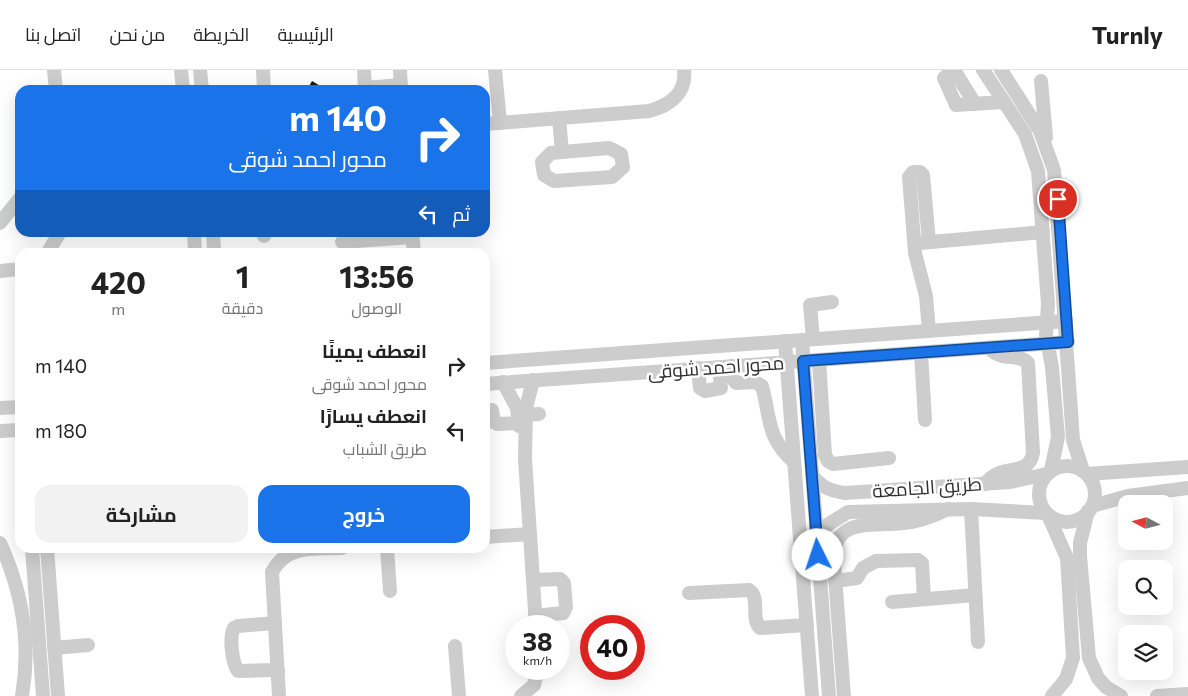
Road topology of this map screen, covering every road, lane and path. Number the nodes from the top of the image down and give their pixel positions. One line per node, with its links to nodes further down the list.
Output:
1 (54, 70): 13 (street)
2 (182, 70): 14 (street)
3 (200, 70): 15 (street)
4 (263, 70): 16 (street)
5 (364, 70): 17 (street)
6 (400, 70): 18 (street)
7 (495, 70): 21 (street)
8 (684, 70): 20 (street)
9 (954, 70): 19 (street)
10 (983, 70): 19 (street)
11 (1001, 70): 23 (street)
12 (1041, 81): 23 (street)
13 (56, 85)
14 (183, 85)
15 (202, 85)
16 (264, 85)
17 (365, 85)
18 (401, 85)
19 (1004, 102): 27 (street)
20 (558, 118): 21 (street); 24 (street)
21 (500, 123): 22 (street)
22 (490, 124)
23 (1047, 145): 37 (street)
24 (562, 152): 24 (street)
25 (15, 204): 26 (street)
26 (0, 223)
27 (1043, 232): 31 (street); 38 (street)
28 (57, 237): 33 (street)
29 (392, 237): 30 (street)
30 (342, 242)
31 (929, 242): 32 (street); 32 (street)
32 (914, 243): 39 (street)
33 (50, 248)
34 (15, 270): 35 (street)
35 (0, 271)
36 (832, 302): 40 (street)
37 (1066, 321): 38 (street, محور احمد شوقى); 42 (street)
38 (1046, 322): 39 (street, محور احمد شوقى); 43 (street)
39 (929, 331): 40 (street, محور احمد شوقى)
40 (807, 339): 41 (street, محور احمد شوقى); 47 (street)
41 (785, 341): 48 (street); 49 (street, محور احمد شوقى)
42 (1068, 342): 43 (street, محور احمد شوقى); 68 (street)
43 (1047, 344): 44 (street, محور احمد شوقى); 67 (street)
44 (990, 348): 45 (street, محور احمد شوقى); 70 (street)
45 (921, 353): 46 (street, محور احمد شوقى); 59 (street)
46 (819, 360): 47 (street, محور احمد شوقى); 64 (street)
47 (803, 361): 48 (street, محور احمد شوقى); 62 (street)
48 (786, 362): 50 (street, محور احمد شوقى); 63 (street)
49 (490, 363)
50 (725, 366): 51 (street, محور احمد شوقى); 51 (street); 65 (street)
51 (698, 368): 52 (street, محور احمد شوقى)
52 (533, 380): 53 (street, محور احمد شوقى); 58 (street)
53 (503, 382): 54 (street, محور احمد شوقى); 58 (street)
54 (490, 383)
55 (15, 407): 56 (street)
56 (0, 408)
57 (492, 410): 58 (street)
58 (528, 417): 78 (street)
59 (925, 420)
60 (15, 430): 61 (street)
61 (0, 431)
62 (810, 439): 63 (street); 69 (street)
63 (793, 441): 65 (street)
64 (889, 458)
65 (794, 462): 96 (street)
66 (1188, 467): 68 (street)
67 (1049, 472): 68 (street); 70 (street, طريق الجامعة); 77 (street)
68 (1085, 473): 75 (street)
69 (812, 476): 72 (street, طريق الجامعة); 79 (street)
70 (985, 484): 72 (street, طريق الجامعة)
71 (1188, 488): 75 (street)
72 (845, 493): 76 (street)
73 (948, 509): 74 (street, طريق الجامعة); 76 (street, طريق الجامعة); 87 (street)
74 (971, 509): 77 (street, طريق الجامعة); 90 (street)
75 (1090, 509): 77 (street); 104 (street)
76 (848, 512): 79 (street, طريق الجامعة)
77 (1047, 514): 103 (street)
78 (530, 534): 80 (street); 86 (street)
79 (817, 537): 102 (street)
80 (490, 538)
81 (0, 543): 108 (street)
82 (32, 553): 106 (street)
83 (47, 553): 100 (street)
84 (288, 553): 95 (street)
85 (387, 553): 88 (street)
86 (533, 580): 93 (street); 94 (street)
87 (835, 581): 91 (street); 101 (street)
88 (390, 591)
89 (689, 592): 96 (street)
90 (975, 594): 91 (street); 97 (street)
91 (924, 599): 92 (street)
92 (892, 602)
93 (535, 615)
94 (556, 615)
95 (275, 623): 105 (street); 105 (street)
96 (807, 625): 116 (street)
97 (978, 642)
98 (88, 644): 100 (street)
99 (455, 646): 114 (street)
100 (54, 648): 112 (street)
101 (841, 662): 102 (street); 118 (street)
102 (826, 663): 117 (street)
103 (1071, 668): 104 (street); 119 (street)
104 (1092, 668): 120 (street)
105 (278, 670): 113 (street)
106 (42, 680): 108 (street); 111 (street)
107 (535, 680): 115 (street)
108 (24, 681): 110 (street)
109 (1188, 694): 121 (street)
110 (22, 696)
111 (43, 696)
112 (58, 696)
113 (280, 696)
114 (459, 696)
115 (521, 696)
116 (812, 696)
117 (829, 696)
118 (844, 696)
119 (1052, 696)
120 (1121, 696)
121 (1157, 696)

